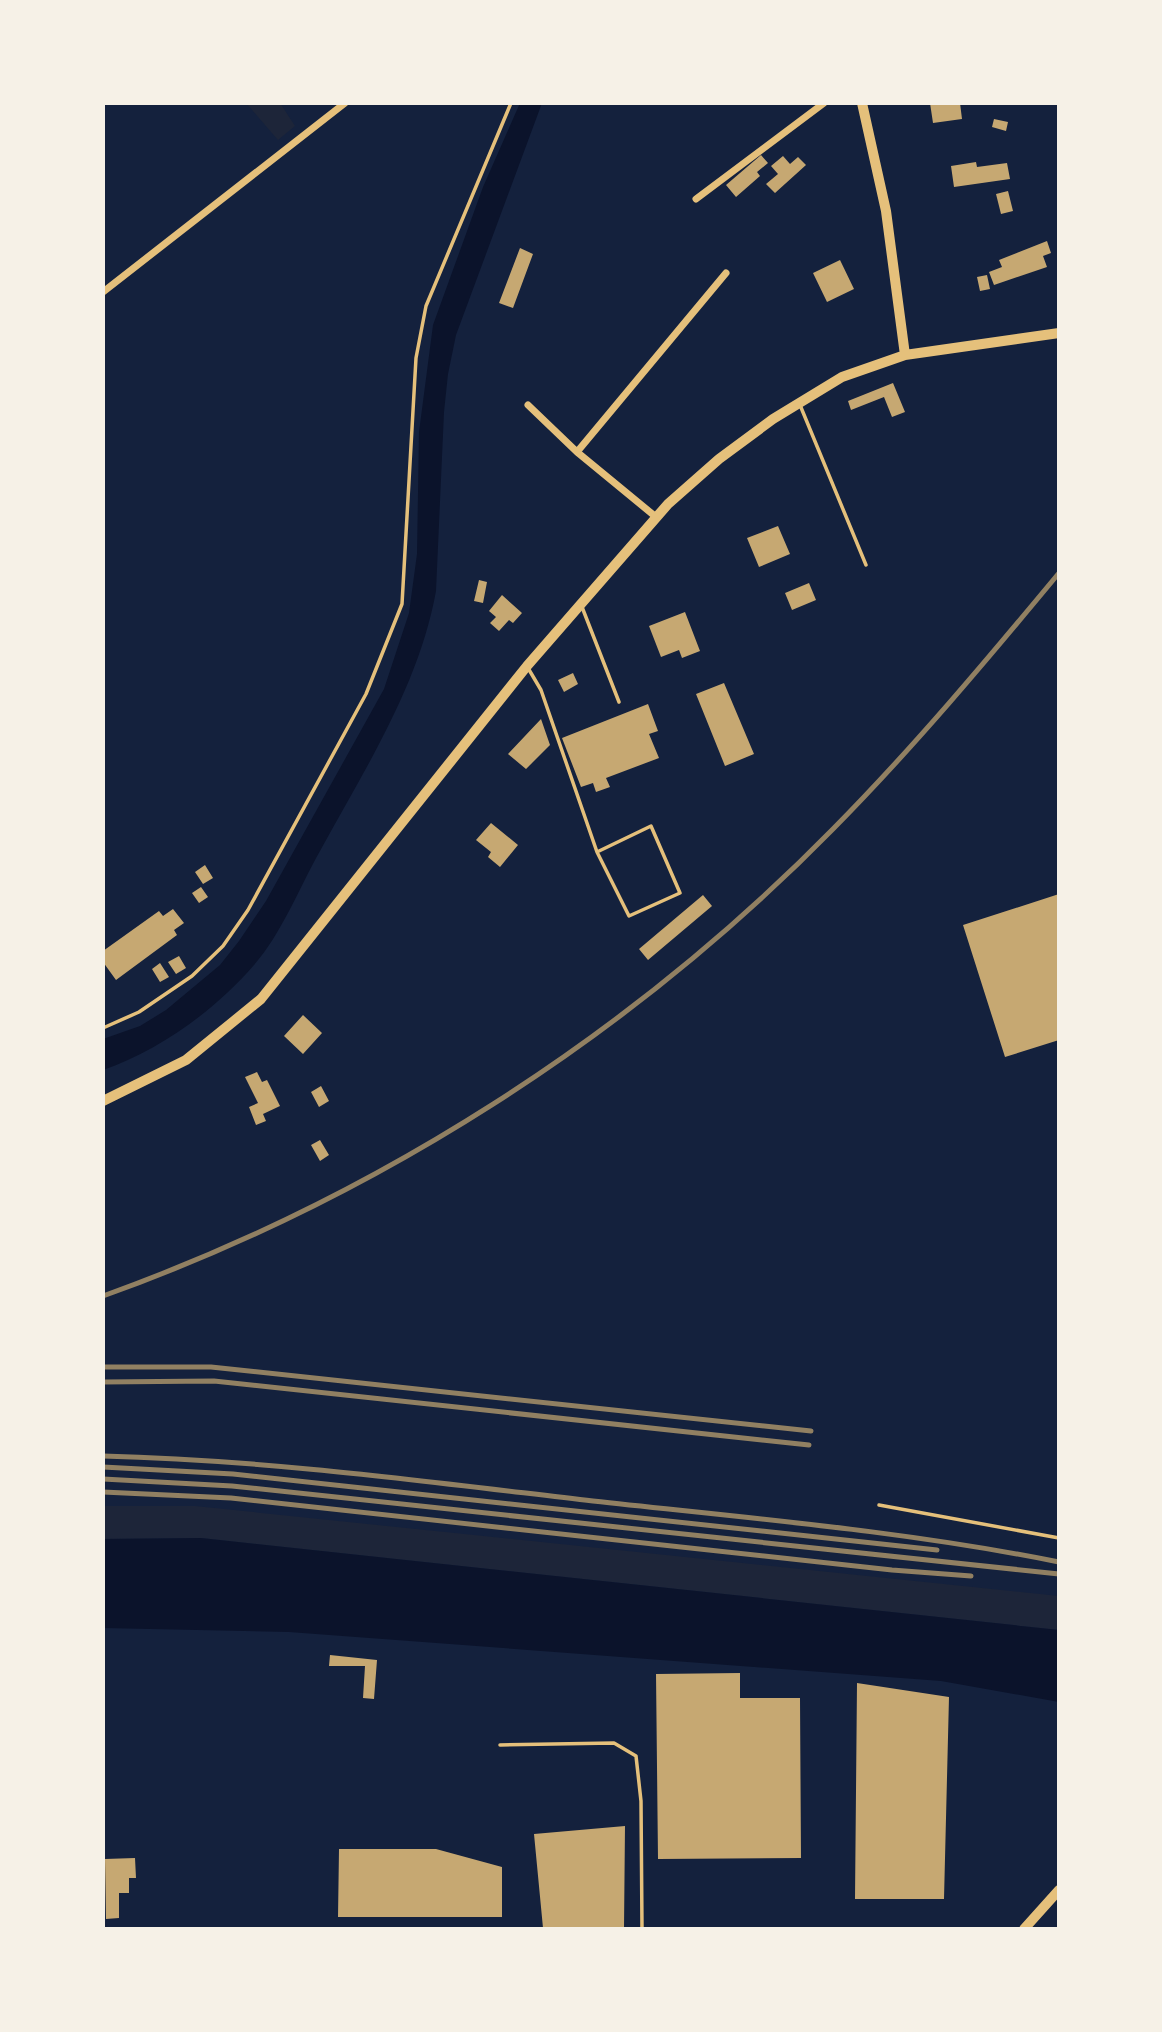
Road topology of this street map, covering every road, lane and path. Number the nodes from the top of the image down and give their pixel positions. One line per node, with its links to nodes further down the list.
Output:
1 (345, 103): 7 (street)
2 (511, 103): 19 (path)
3 (824, 103): 5 (street)
4 (862, 103): 9 (street)
5 (696, 199)
6 (726, 272): 12 (street)
7 (103, 292)
8 (1059, 333): 9 (street)
9 (905, 355): 10 (street)
10 (799, 402): 13 (street); 14 (lane)
11 (528, 405): 12 (street)
12 (577, 452): 13 (street)
13 (656, 517): 15 (street)
14 (866, 565)
15 (581, 605): 16 (street); 17 (lane)
16 (527, 666): 18 (lane); 20 (street)
17 (619, 702)
18 (597, 852): 18 (lane)
19 (103, 1028)
20 (103, 1101)
21 (879, 1506): 22 (lane)
22 (1059, 1538)
23 (500, 1745): 26 (lane)
24 (1059, 1890): 25 (main road)
25 (1035, 1924): 27 (main road)
26 (642, 1929)
27 (1024, 1929)

